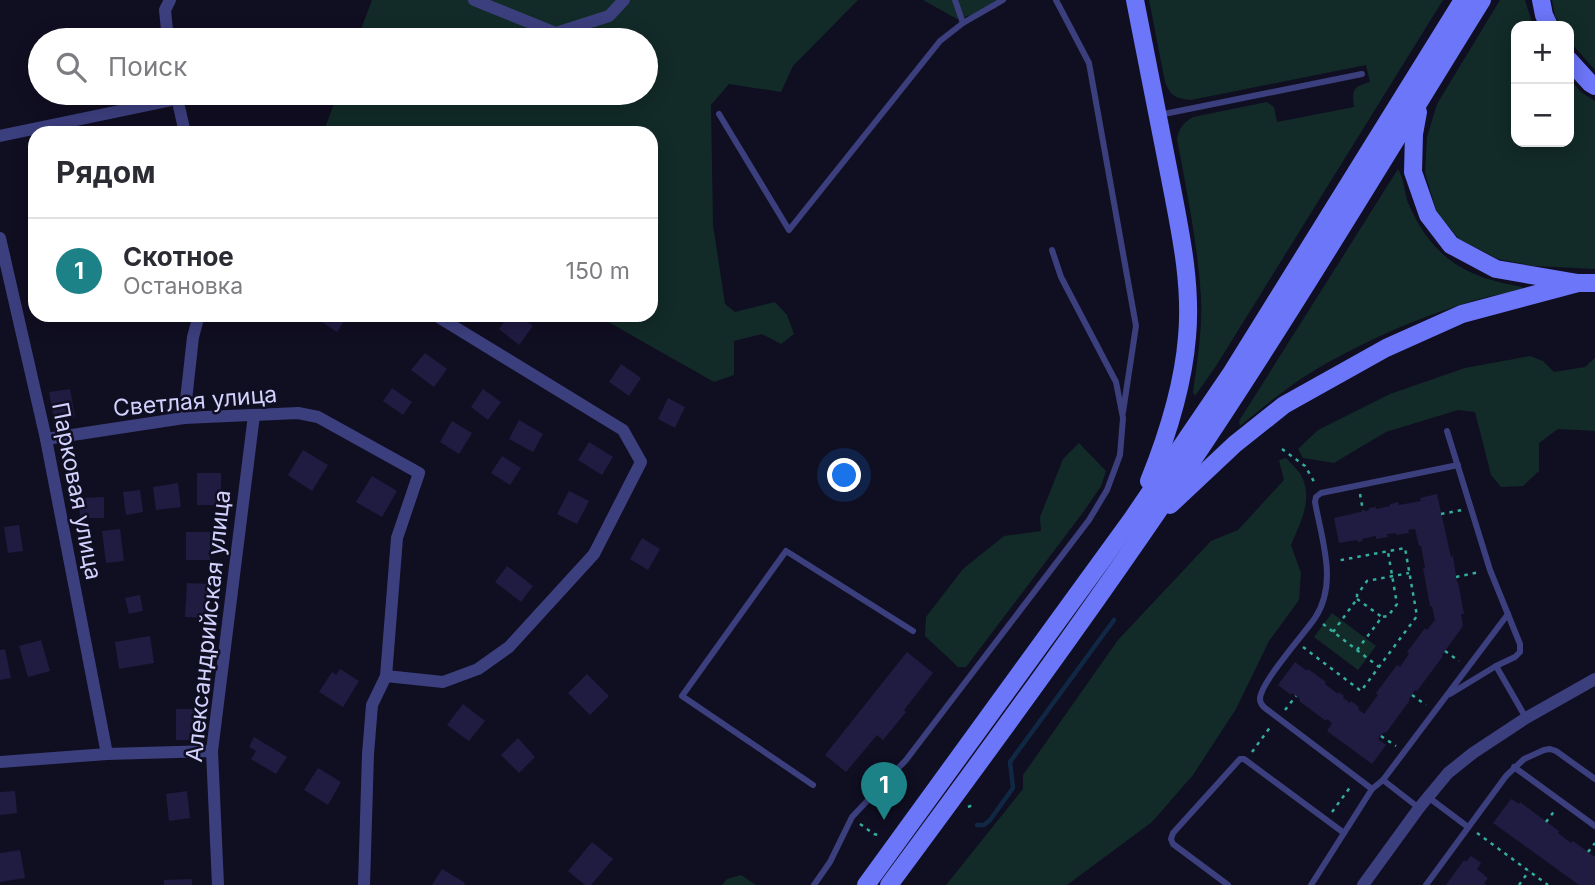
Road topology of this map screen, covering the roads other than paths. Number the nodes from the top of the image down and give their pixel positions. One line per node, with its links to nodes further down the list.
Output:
1 (170, 0): 13 (street)
2 (474, 0): 14 (street)
3 (624, 0): 15 (street)
4 (955, 0): 12 (lane)
5 (1003, 0): 12 (lane)
6 (1056, 0): 35 (lane)
7 (1135, 0): 23 (main road)
8 (1463, 0): 39 (main road)
9 (1482, 0): 19 (main road)
10 (1541, 0): 11 (main road)
11 (1547, 21)
12 (963, 23): 22 (lane)
13 (167, 28)
14 (543, 28)
15 (571, 28)
16 (1574, 65): 18 (main road)
17 (1363, 74): 23 (lane)
18 (1595, 86)
19 (1421, 98): 30 (main road); 39 (main road)
20 (137, 105): 24 (street)
21 (179, 105): 25 (street)
22 (719, 114)
23 (1158, 115): 39 (main road)
24 (44, 126)
25 (183, 126)
26 (28, 130): 27 (street)
27 (0, 136)
28 (0, 238): 37 (street, Парковая улица)
29 (1052, 250): 35 (lane)
30 (1587, 283): 39 (main road)
31 (197, 322): 34 (street)
32 (447, 322): 43 (street)
33 (254, 415): 34 (street, Светлая улица); 43 (street, Светлая улица); 47 (street, Александрийская улица)
34 (184, 418): 37 (street, Светлая улица)
35 (1123, 418): 62 (lane)
36 (1447, 431): 38 (lane)
37 (46, 439): 48 (street, Парковая улица)
38 (1458, 465): 40 (lane); 54 (lane)
39 (1140, 522): 63 (main road); 64 (main road)
40 (1508, 614): 42 (lane); 45 (lane)
41 (913, 631): 53 (lane)
42 (1496, 666): 45 (lane); 46 (lane)
43 (386, 676): 61 (street)
44 (1595, 679): 46 (street)
45 (1445, 697): 52 (lane)
46 (1526, 718): 55 (street)
47 (212, 751): 48 (street); 60 (street, Александрийская улица)
48 (107, 754): 49 (street)
49 (0, 762)
50 (1514, 767): 51 (lane); 57 (lane); 58 (lane)
51 (1595, 779)
52 (1383, 780): 54 (lane); 56 (lane)
53 (813, 785)
54 (1372, 789): 59 (lane)
55 (1428, 797): 56 (street); 58 (lane)
56 (1419, 808): 67 (street)
57 (1595, 826)
58 (1468, 827): 68 (lane)
59 (1344, 834): 65 (lane); 66 (lane)
60 (218, 885)
61 (364, 885)
62 (814, 885)
63 (866, 885)
64 (889, 885)
65 (1228, 885)
66 (1311, 885)
67 (1363, 885)
68 (1426, 885)

